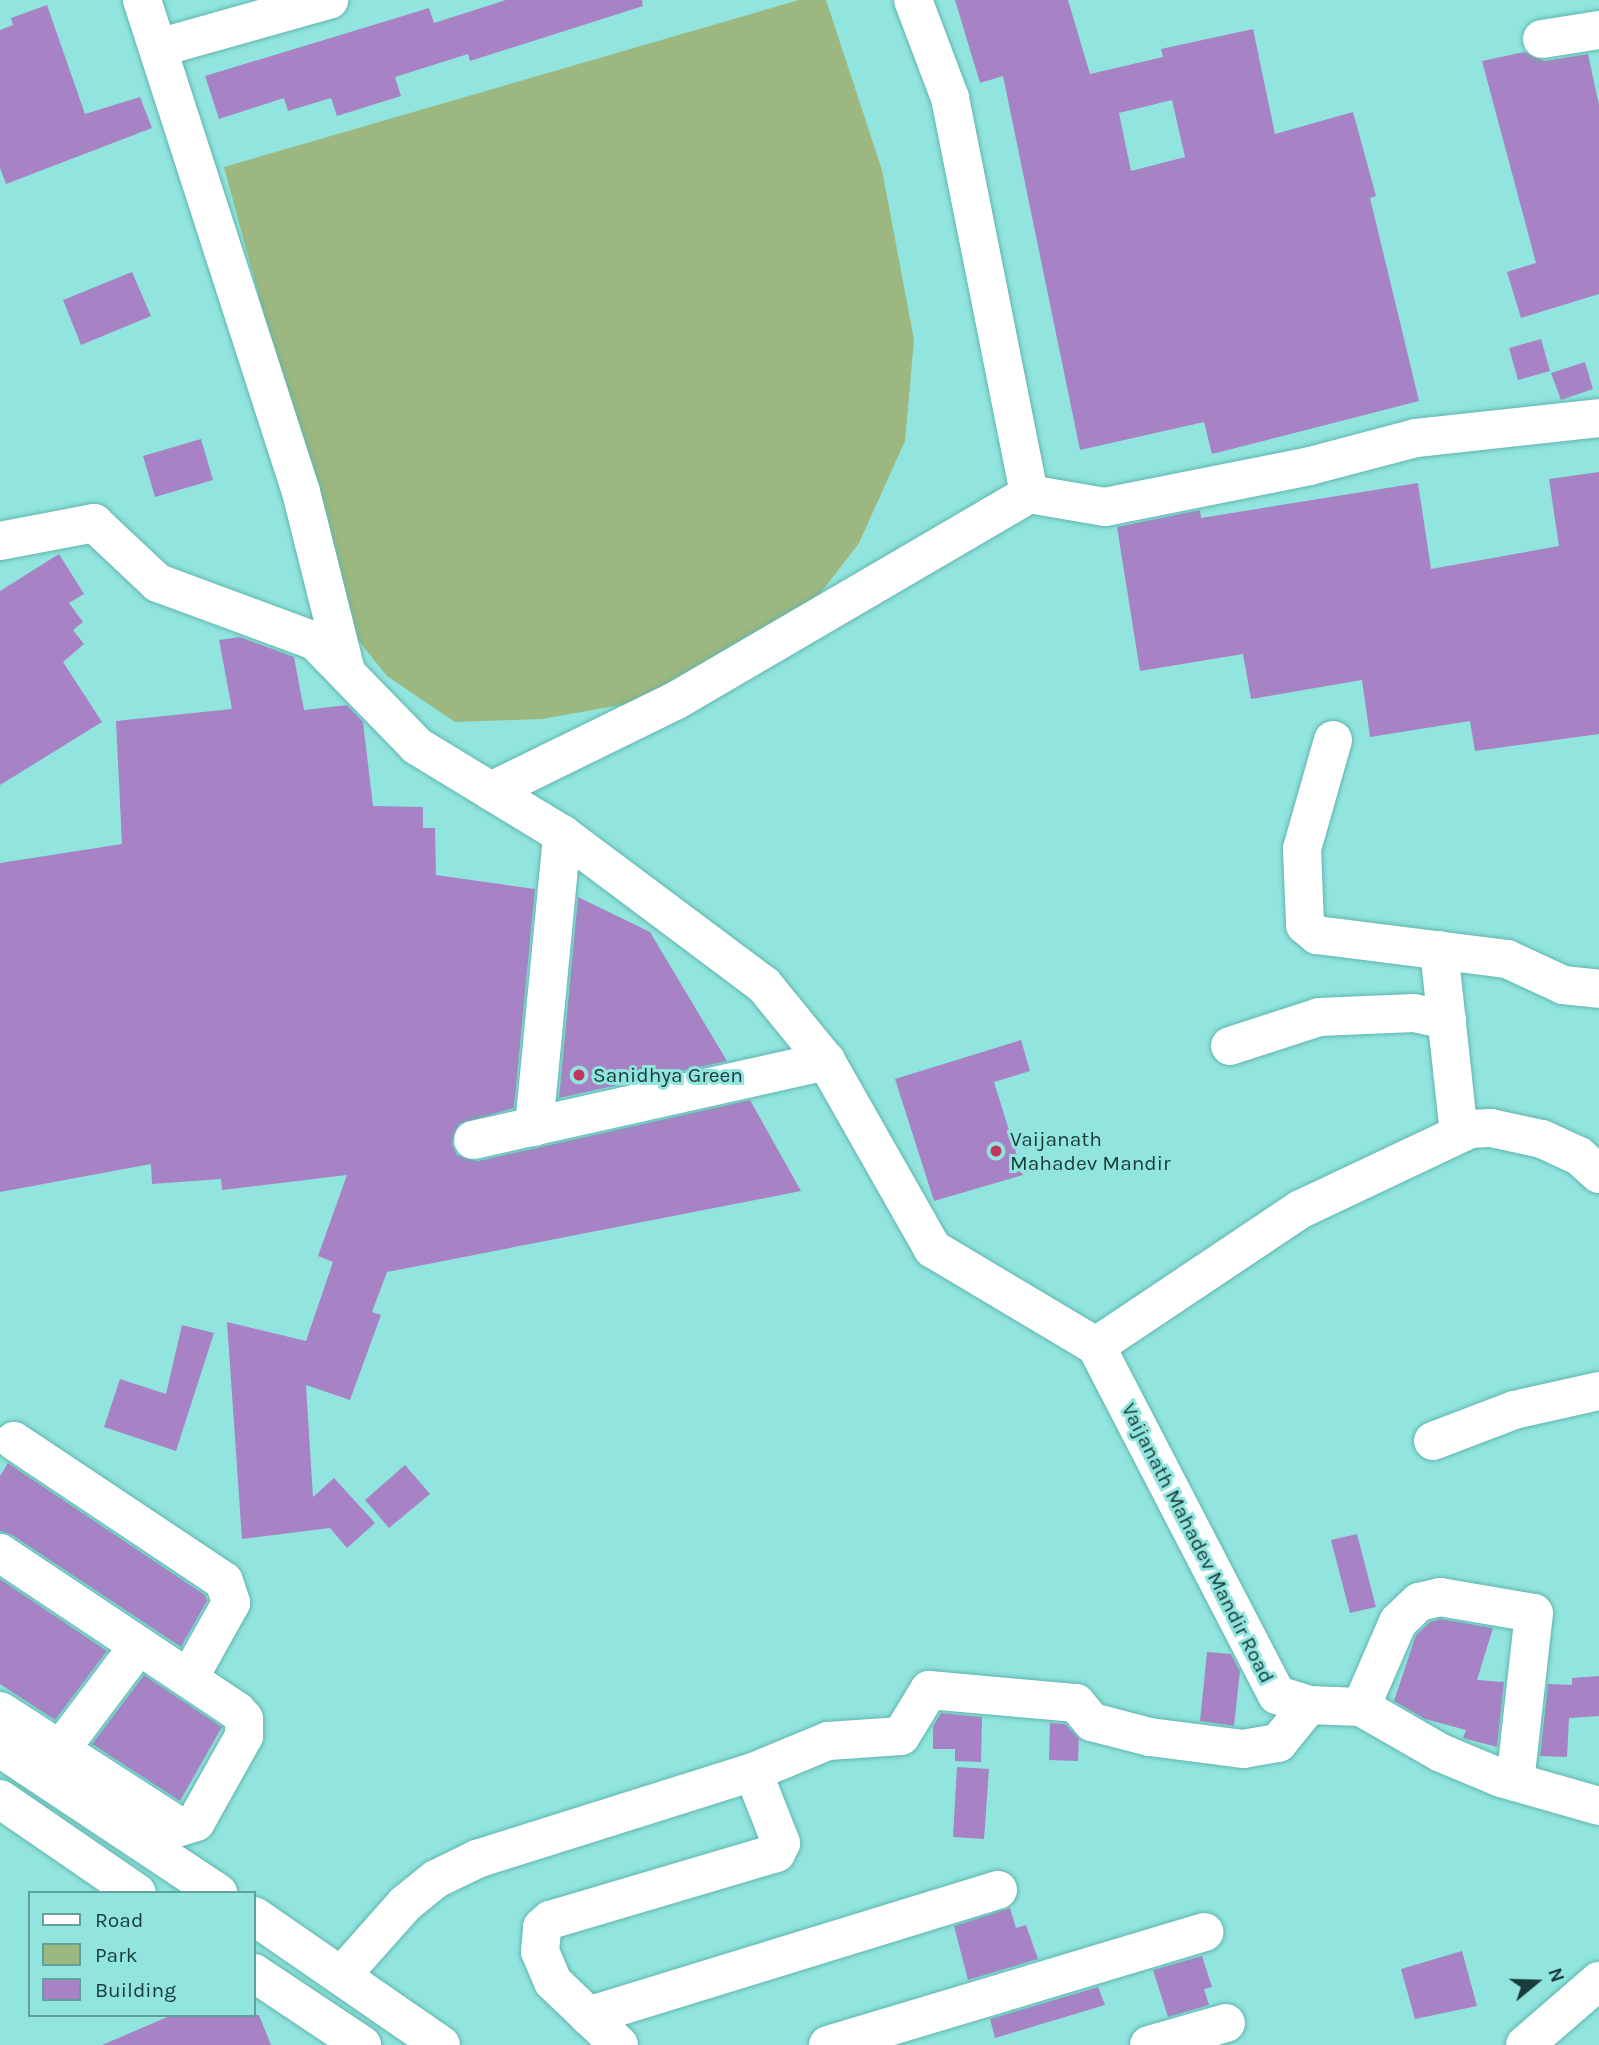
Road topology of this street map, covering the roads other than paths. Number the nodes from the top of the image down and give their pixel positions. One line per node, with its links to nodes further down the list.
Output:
1 (142, 0): 6 (street)
2 (329, 0): 6 (street)
3 (914, 0): 8 (street)
4 (1599, 30): 5 (street)
5 (1542, 39)
6 (158, 48): 10 (street)
7 (1599, 418): 8 (street)
8 (1029, 494): 12 (street)
9 (0, 541): 10 (street)
10 (346, 673): 12 (street)
11 (1333, 740): 14 (street)
12 (491, 791): 13 (street)
13 (562, 834): 18 (street); 19 (street)
14 (1439, 950): 15 (street); 16 (street)
15 (1599, 989)
16 (1447, 1020): 17 (street); 20 (street)
17 (1230, 1046)
18 (826, 1061): 19 (street); 23 (street)
19 (534, 1127): 21 (street)
20 (1459, 1133): 22 (street); 23 (street)
21 (473, 1140)
22 (1599, 1174)
23 (1096, 1346): 30 (street, Vaijanath Mahadev Mandir Road)
24 (1599, 1391): 25 (street)
25 (1433, 1441)
26 (5, 1442): 29 (street)
27 (0, 1553): 28 (street)
28 (139, 1645): 29 (street); 34 (street)
29 (189, 1678): 34 (street)
30 (1309, 1705): 31 (street, Vaijanath Mahadev Mandir Road); 35 (street)
31 (1361, 1707): 36 (street, Vaijanath Mahadev Mandir Road); 36 (street)
32 (0, 1711): 34 (street)
33 (0, 1748): 41 (street)
34 (61, 1750)
35 (753, 1772): 45 (street); 47 (street)
36 (1515, 1782): 38 (street, Vaijanath Mahadev Mandir Road)
37 (0, 1799): 40 (street)
38 (1599, 1806)
39 (998, 1890): 47 (street)
40 (134, 1891)
41 (215, 1891)
42 (256, 1917): 45 (street)
43 (1205, 1932): 53 (street)
44 (256, 1975): 49 (street)
45 (350, 1980): 49 (street); 51 (street)
46 (1599, 1981): 55 (street)
47 (588, 2016): 52 (street)
48 (1226, 2023): 54 (street)
49 (324, 2034): 50 (street)
50 (362, 2045)
51 (441, 2045)
52 (618, 2045)
53 (828, 2045)
54 (1149, 2045)
55 (1525, 2045)

